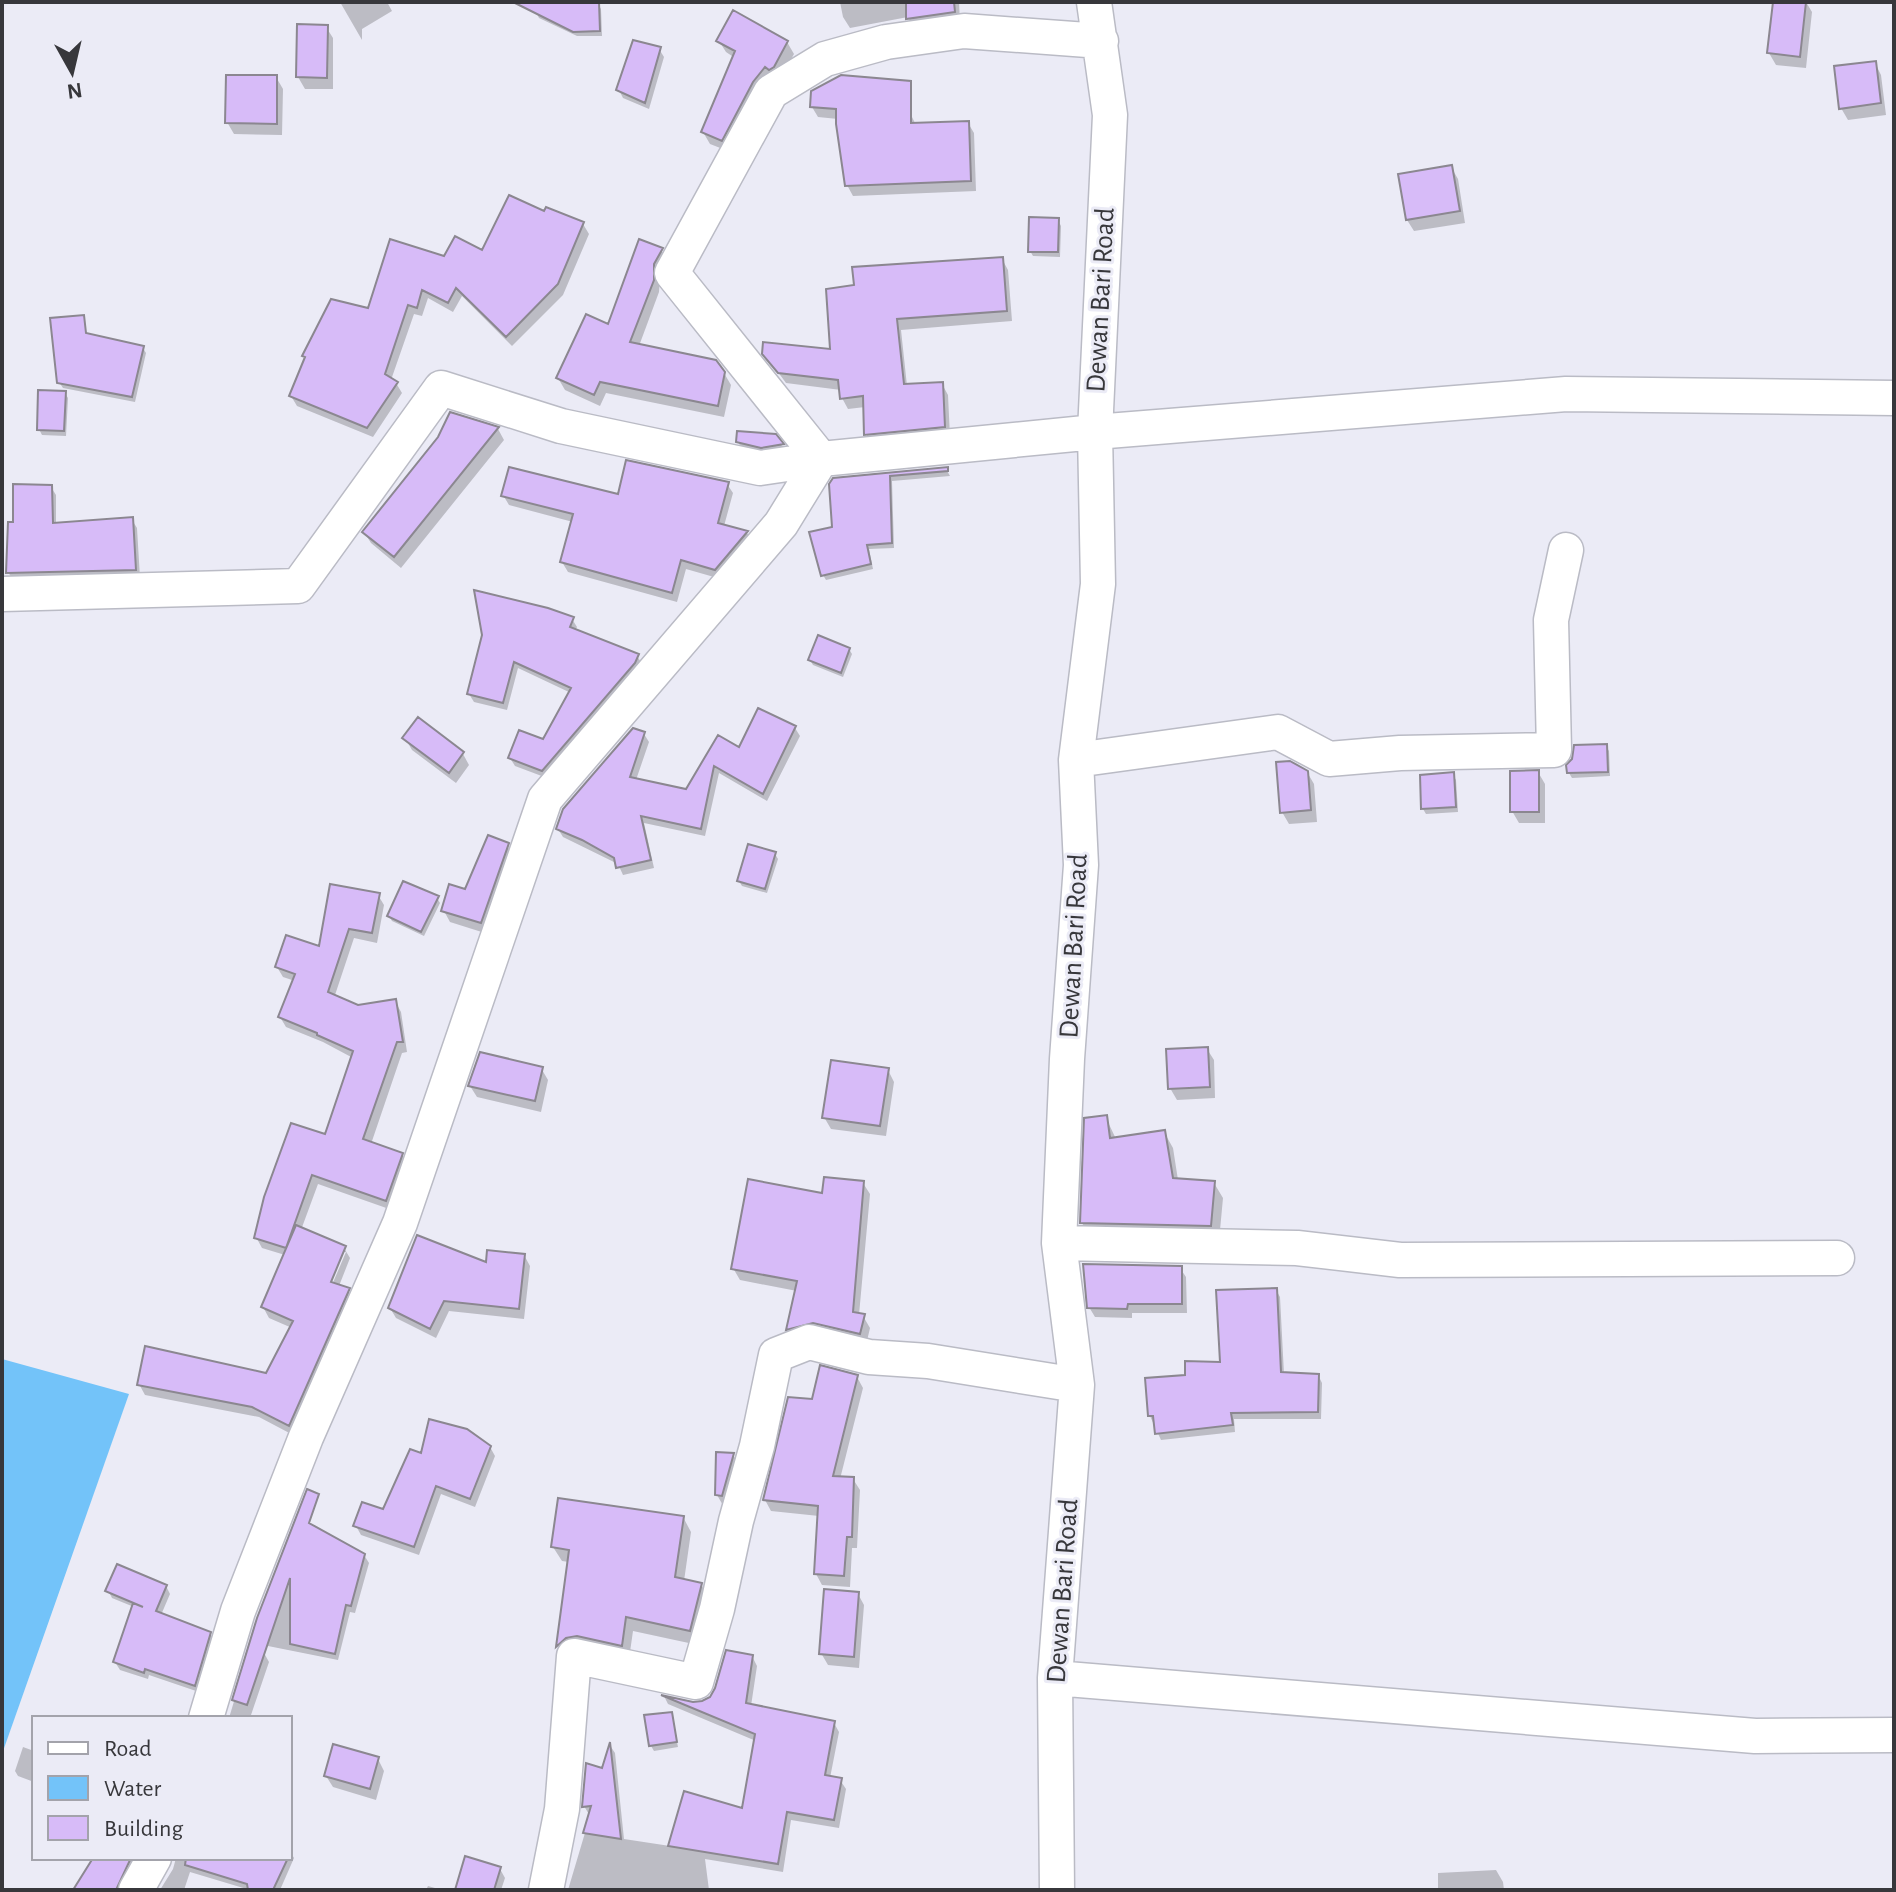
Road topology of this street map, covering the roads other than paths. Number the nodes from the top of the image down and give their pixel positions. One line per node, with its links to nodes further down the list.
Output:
1 (1094, 2): 2 (street, Dewan Bari Road)
2 (1101, 41): 4 (street, Dewan Bari Road); 5 (street)
3 (1894, 398): 4 (street)
4 (1095, 432): 5 (street); 8 (street, Dewan Bari Road)
5 (821, 459): 7 (street); 13 (street)
6 (1566, 550): 8 (street)
7 (2, 594)
8 (1076, 760): 9 (street, Dewan Bari Road)
9 (1059, 1243): 10 (street); 11 (street, Dewan Bari Road)
10 (1837, 1258)
11 (1077, 1385): 12 (street, Dewan Bari Road); 17 (street)
12 (1055, 1678): 14 (street); 18 (street, Dewan Bari Road)
13 (207, 1716)
14 (1894, 1735)
15 (153, 1860): 16 (street)
16 (136, 1890)
17 (546, 1890)
18 (1057, 1890)

